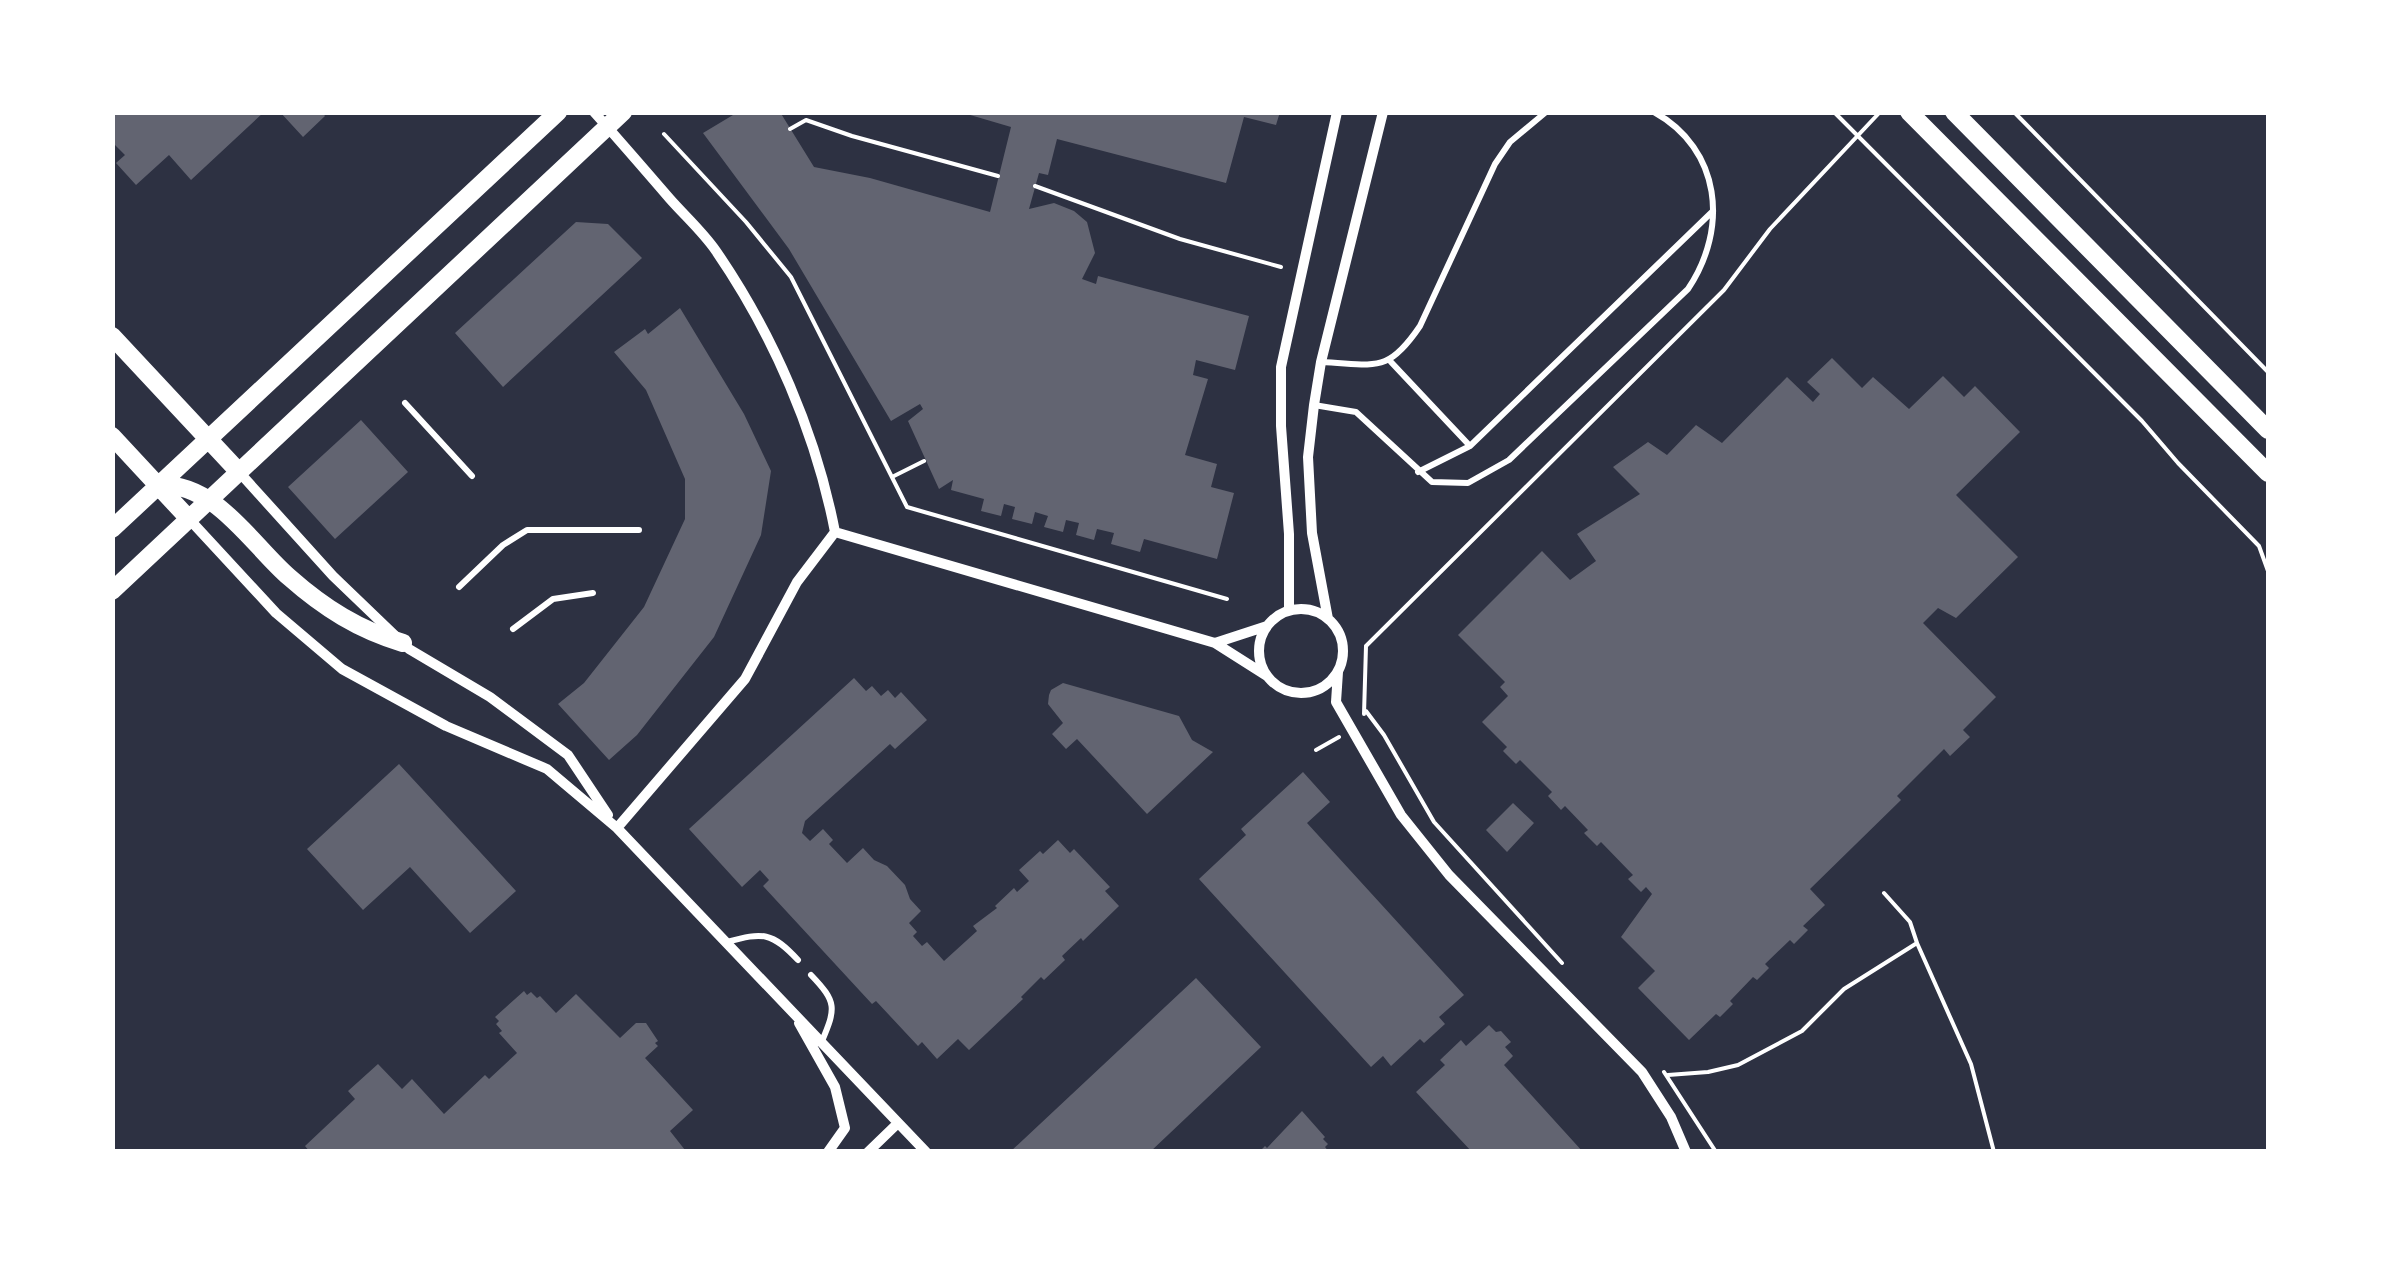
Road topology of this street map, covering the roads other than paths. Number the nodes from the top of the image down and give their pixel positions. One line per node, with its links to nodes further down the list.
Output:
1 (558, 112): 18 (main road)
2 (623, 112): 9 (main road)
3 (1337, 112): 33 (street)
4 (1383, 112): 12 (street)
5 (1546, 112): 13 (lane)
6 (1654, 112): 10 (lane)
7 (1909, 112): 22 (main road)
8 (1954, 112): 16 (main road)
9 (601, 120): 20 (main road); 29 (street)
10 (1714, 210): 19 (lane); 21 (lane)
11 (112, 336): 18 (main road)
12 (1321, 362): 13 (lane); 15 (street)
13 (1391, 362): 19 (lane)
14 (405, 403): 23 (lane)
15 (1314, 405): 21 (lane); 34 (street)
16 (2268, 430)
17 (112, 436): 24 (main road)
18 (208, 438): 20 (main road); 24 (main road)
19 (1470, 446): 21 (lane)
20 (239, 472): 25 (main road); 37 (street)
21 (1418, 472)
22 (2268, 473)
23 (472, 476)
24 (159, 485): 25 (main road); 26 (main road); 27 (main road)
25 (210, 501): 26 (main road); 37 (main road)
26 (190, 520): 31 (main road); 41 (street)
27 (112, 528)
28 (638, 530): 30 (lane)
29 (835, 532): 38 (street); 41 (street)
30 (459, 587)
31 (112, 591)
32 (592, 593): 36 (lane)
33 (1289, 611): 34 (street); 35 (street)
34 (1328, 619): 39 (street)
35 (1267, 626): 38 (street); 40 (street)
36 (513, 629)
37 (404, 643): 41 (street)
38 (1215, 643): 40 (street)
39 (1338, 672): 40 (street); 51 (street)
40 (1267, 676)
41 (616, 828): 42 (street)
42 (727, 942): 43 (lane); 45 (street)
43 (798, 960)
44 (812, 975): 46 (lane)
45 (792, 1008): 46 (street); 48 (street)
46 (822, 1041): 47 (street)
47 (897, 1124): 49 (street); 50 (street)
48 (828, 1152)
49 (868, 1152)
50 (926, 1152)
51 (1686, 1152)

